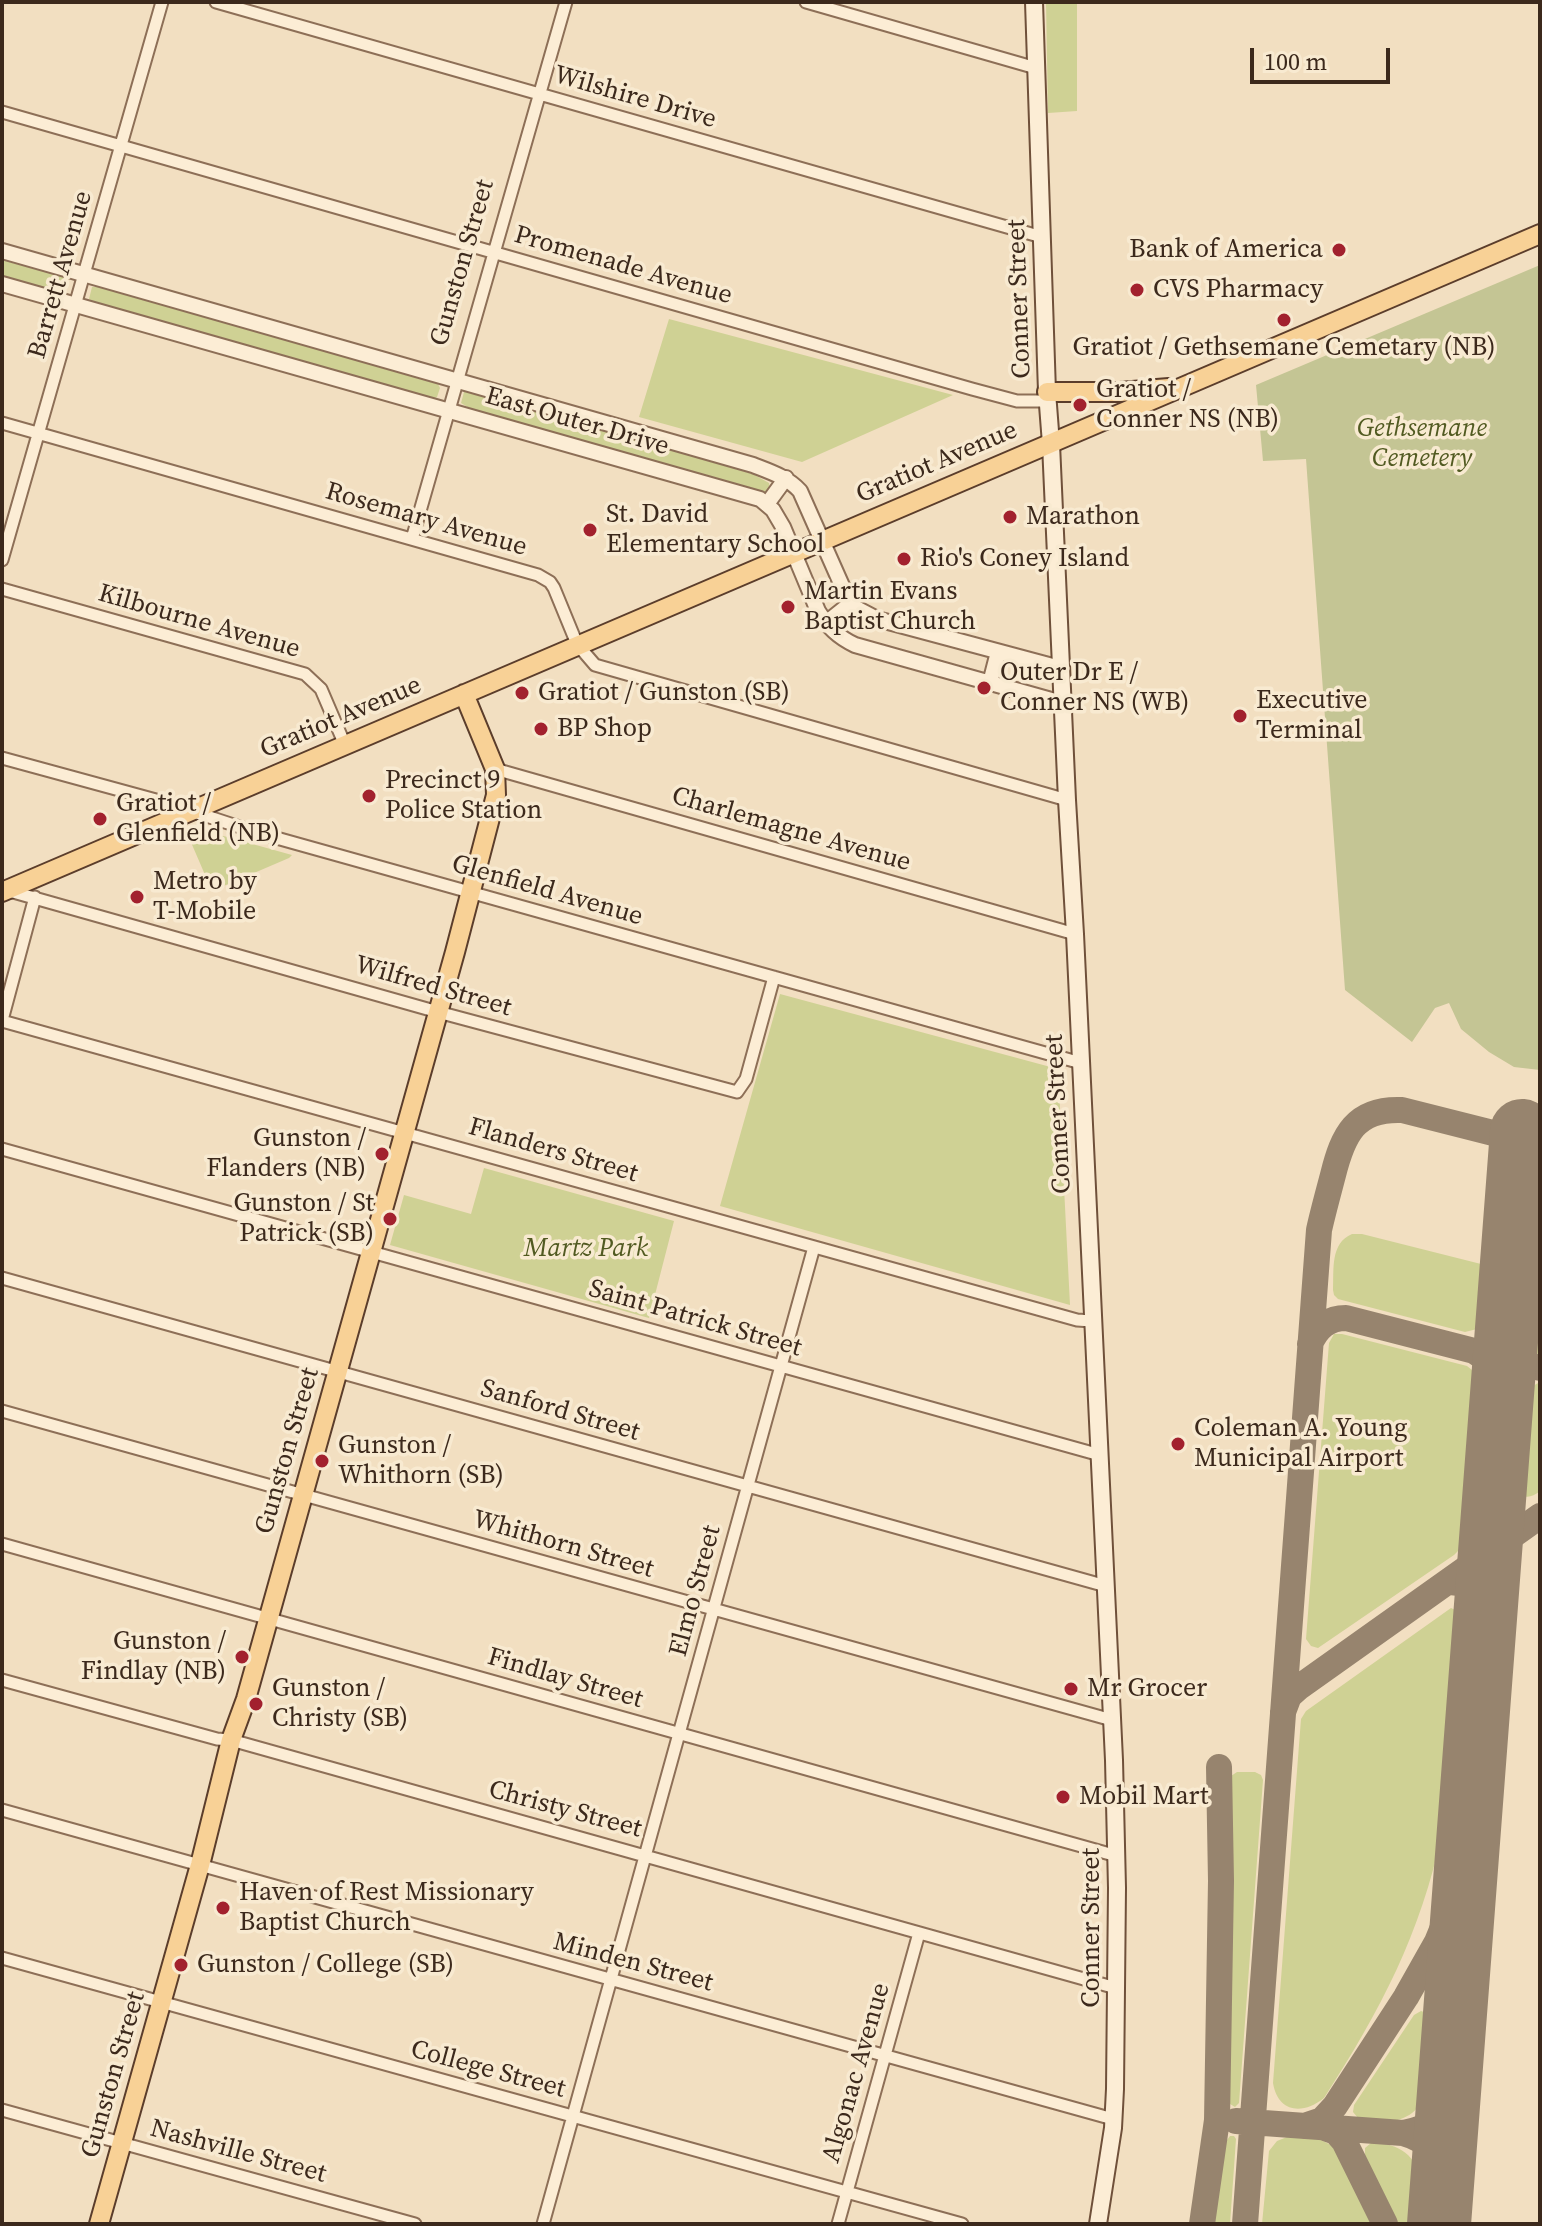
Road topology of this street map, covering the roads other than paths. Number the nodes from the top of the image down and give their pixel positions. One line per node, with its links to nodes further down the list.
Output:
1 (162, 2): 9 (street, Barrett Avenue)
2 (216, 2): 7 (street, Wilshire Drive)
3 (566, 2): 7 (street, Gunston Street)
4 (806, 2): 6 (street)
5 (1034, 2): 6 (main road, Conner Street)
6 (1036, 68): 11 (main road, Conner Street)
7 (540, 94): 11 (street, Wilshire Drive); 13 (street, Gunston Street)
8 (2, 112): 9 (street, Promenade Avenue)
9 (121, 146): 13 (street, Promenade Avenue); 14 (street, Barrett Avenue)
10 (1540, 234): 18 (main road, Gratiot Avenue)
11 (1042, 237): 19 (main road, Conner Street)
12 (2, 251): 14 (street, East Outer Drive)
13 (493, 251): 17 (street, Gunston Street); 19 (street, Promenade Avenue)
14 (84, 274): 16 (street, Barrett Avenue); 17 (street, East Outer Drive)
15 (2, 284): 16 (street, East Outer Drive)
16 (76, 305): 20 (street, East Outer Drive); 22 (street, Barrett Avenue)
17 (457, 380): 20 (street, Gunston Street); 24 (street, East Outer Drive)
18 (1184, 387): 19 (main road); 23 (main road, Gratiot Avenue)
19 (1048, 396): 23 (main road, Conner Street)
20 (449, 410): 25 (street, East Outer Drive); 26 (street, Gunston Street)
21 (2, 423): 22 (street, Rosemary Avenue)
22 (39, 433): 26 (street, Rosemary Avenue); 29 (street, Barrett Avenue)
23 (1051, 444): 27 (main road, Gratiot Avenue); 35 (main road, Conner Street)
24 (786, 478): 25 (street); 27 (street)
25 (767, 504): 28 (street)
26 (412, 539): 33 (street, Rosemary Avenue)
27 (823, 541): 28 (main road, Gratiot Avenue); 31 (street)
28 (794, 553): 32 (street); 33 (main road, Gratiot Avenue)
29 (2, 560)
30 (2, 589): 39 (street, Kilbourne Avenue)
31 (851, 603): 32 (street); 34 (street)
32 (826, 623): 36 (street)
33 (577, 644): 37 (main road, Gratiot Avenue); 42 (street, Rosemary Avenue)
34 (998, 652): 35 (street); 36 (street)
35 (1060, 668): 38 (main road, Conner Street)
36 (990, 683): 38 (street)
37 (464, 694): 39 (main road, Gratiot Avenue); 41 (main road, Gunston Street)
38 (1062, 703): 42 (main road, Conner Street)
39 (345, 745): 43 (main road, Gratiot Avenue)
40 (2, 758): 43 (street, Glenfield Avenue)
41 (495, 769): 45 (main road, Gunston Street); 47 (street, Charlemagne Avenue)
42 (1067, 800): 47 (main road, Conner Street)
43 (191, 811): 44 (main road, Gratiot Avenue); 45 (street, Glenfield Avenue)
44 (3, 890): 46 (street, Wilfred Street)
45 (471, 892): 48 (street, Glenfield Avenue); 49 (main road, Gunston Street)
46 (35, 897): 49 (street, Wilfred Street); 50 (street)
47 (1075, 934): 51 (main road, Conner Street)
48 (774, 977): 49 (street, Wilfred Street); 51 (street, Glenfield Avenue)
49 (438, 1012): 52 (main road, Gunston Street)
50 (2, 1021): 52 (street, Flanders Street)
51 (1081, 1063): 57 (main road, Conner Street)
52 (404, 1132): 54 (street, Flanders Street); 55 (main road, Gunston Street)
53 (2, 1149): 55 (street, Saint Patrick Street)
54 (814, 1247): 57 (street, Flanders Street); 58 (street, Elmo Street)
55 (371, 1252): 58 (street, Saint Patrick Street); 59 (main road, Gunston Street)
56 (2, 1278): 59 (street, Sanford Street)
57 (1092, 1321): 61 (main road, Conner Street)
58 (781, 1366): 61 (street, Saint Patrick Street); 62 (street, Elmo Street)
59 (337, 1371): 62 (street, Sanford Street); 63 (main road, Gunston Street)
60 (2, 1411): 63 (street, Whithorn Street)
61 (1100, 1455): 65 (main road, Conner Street)
62 (748, 1486): 65 (street, Sanford Street); 66 (street, Elmo Street)
63 (303, 1495): 66 (street, Whithorn Street); 67 (main road, Gunston Street)
64 (2, 1544): 67 (street, Findlay Street)
65 (1106, 1586): 69 (main road, Conner Street)
66 (713, 1610): 69 (street, Whithorn Street); 70 (street, Elmo Street)
67 (268, 1618): 70 (street, Findlay Street); 71 (main road, Gunston Street)
68 (2, 1680): 71 (street, Christy Street)
69 (1112, 1720): 74 (main road, Conner Street)
70 (679, 1733): 73 (street, Elmo Street); 74 (street, Findlay Street)
71 (231, 1740): 73 (street, Christy Street); 75 (main road, Gunston Street)
72 (2, 1810): 75 (street, Minden Street)
73 (645, 1855): 76 (street, Christy Street); 78 (street, Elmo Street)
74 (1117, 1856): 79 (main road, Conner Street)
75 (200, 1865): 78 (street, Minden Street); 80 (main road, Gunston Street)
76 (919, 1933): 79 (street, Christy Street); 81 (street, Algonac Avenue)
77 (2, 1958): 80 (street, College Street)
78 (611, 1980): 81 (street, Minden Street); 83 (street, Elmo Street)
79 (1116, 1988): 84 (main road, Conner Street)
80 (161, 2002): 83 (street, College Street); 85 (main road, Gunston Street)
81 (885, 2056): 84 (street, Minden Street); 86 (street, Algonac Avenue)
82 (2, 2110): 85 (street, Nashville Street)
83 (573, 2116): 86 (street, College Street); 89 (street, Elmo Street)
84 (1113, 2119): 92 (main road, Conner Street)
85 (122, 2143): 87 (main road, Gunston Street); 88 (street, Nashville Street)
86 (847, 2192): 90 (street, Algonac Avenue); 91 (street, College Street)
87 (99, 2224)
88 (415, 2224)
89 (543, 2224)
90 (838, 2224)
91 (962, 2224)
92 (1098, 2224)

